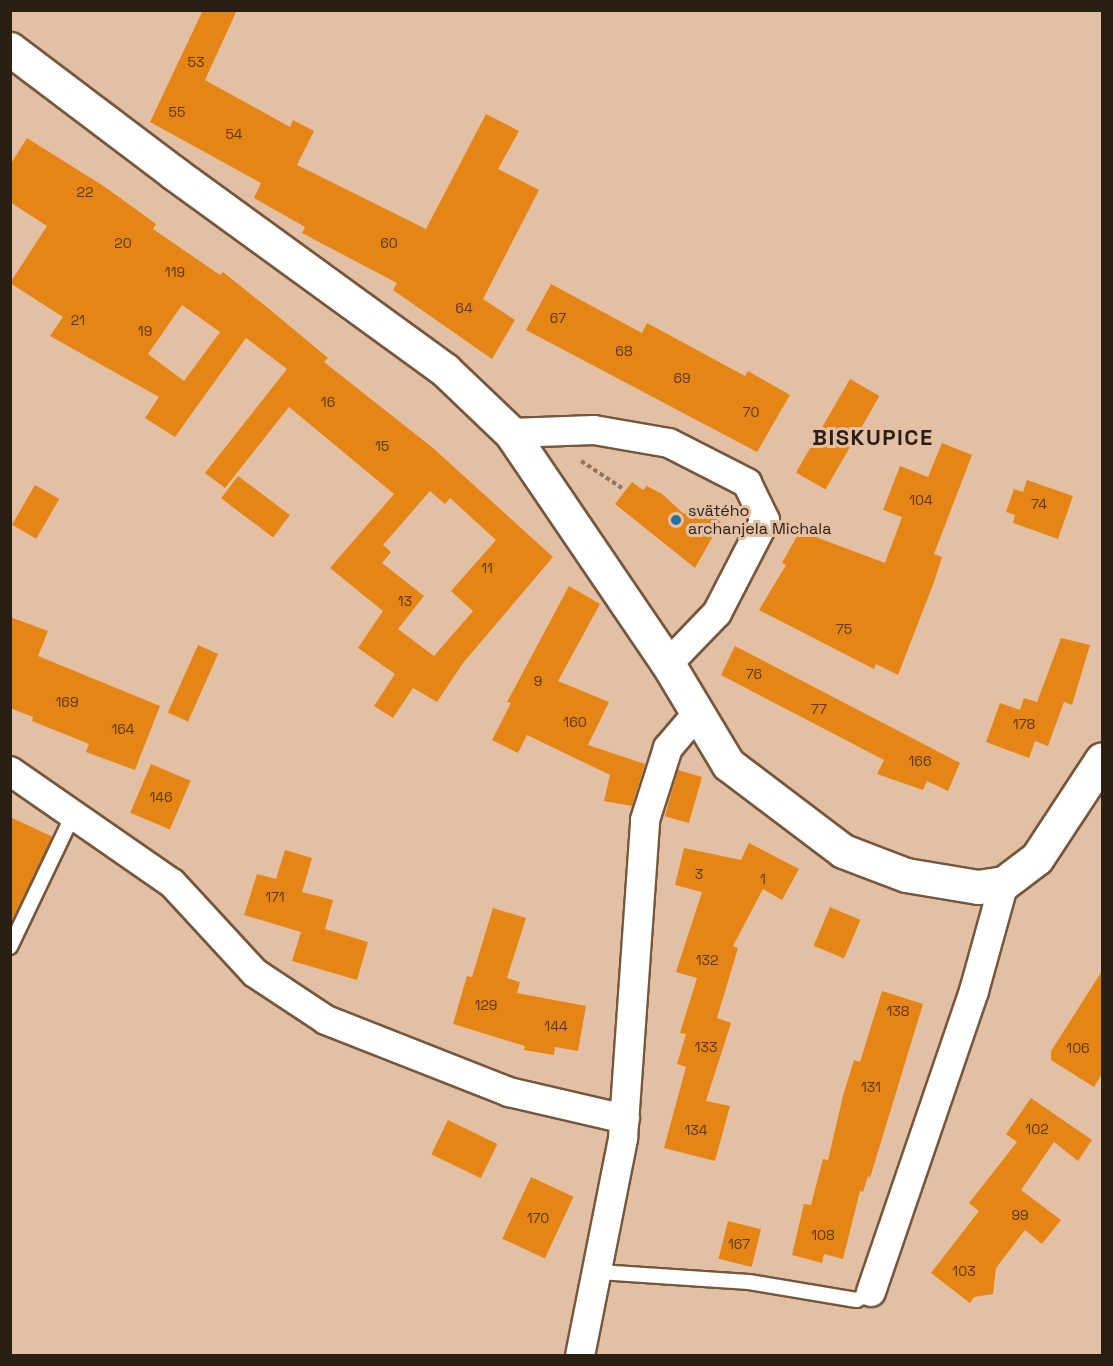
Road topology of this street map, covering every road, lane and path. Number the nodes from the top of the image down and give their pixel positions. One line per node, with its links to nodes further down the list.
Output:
1 (10, 49): 2 (street)
2 (511, 433): 5 (street); 5 (street)
3 (577, 458): 4 (path)
4 (621, 488)
5 (668, 664): 6 (street)
6 (696, 715): 10 (street); 12 (street)
7 (1102, 759): 10 (street)
8 (10, 771): 9 (street)
9 (74, 813): 11 (lane); 12 (street)
10 (1004, 883): 14 (street)
11 (10, 947)
12 (625, 1119): 13 (street)
13 (599, 1272): 14 (lane); 15 (street)
14 (871, 1292)
15 (580, 1356)

